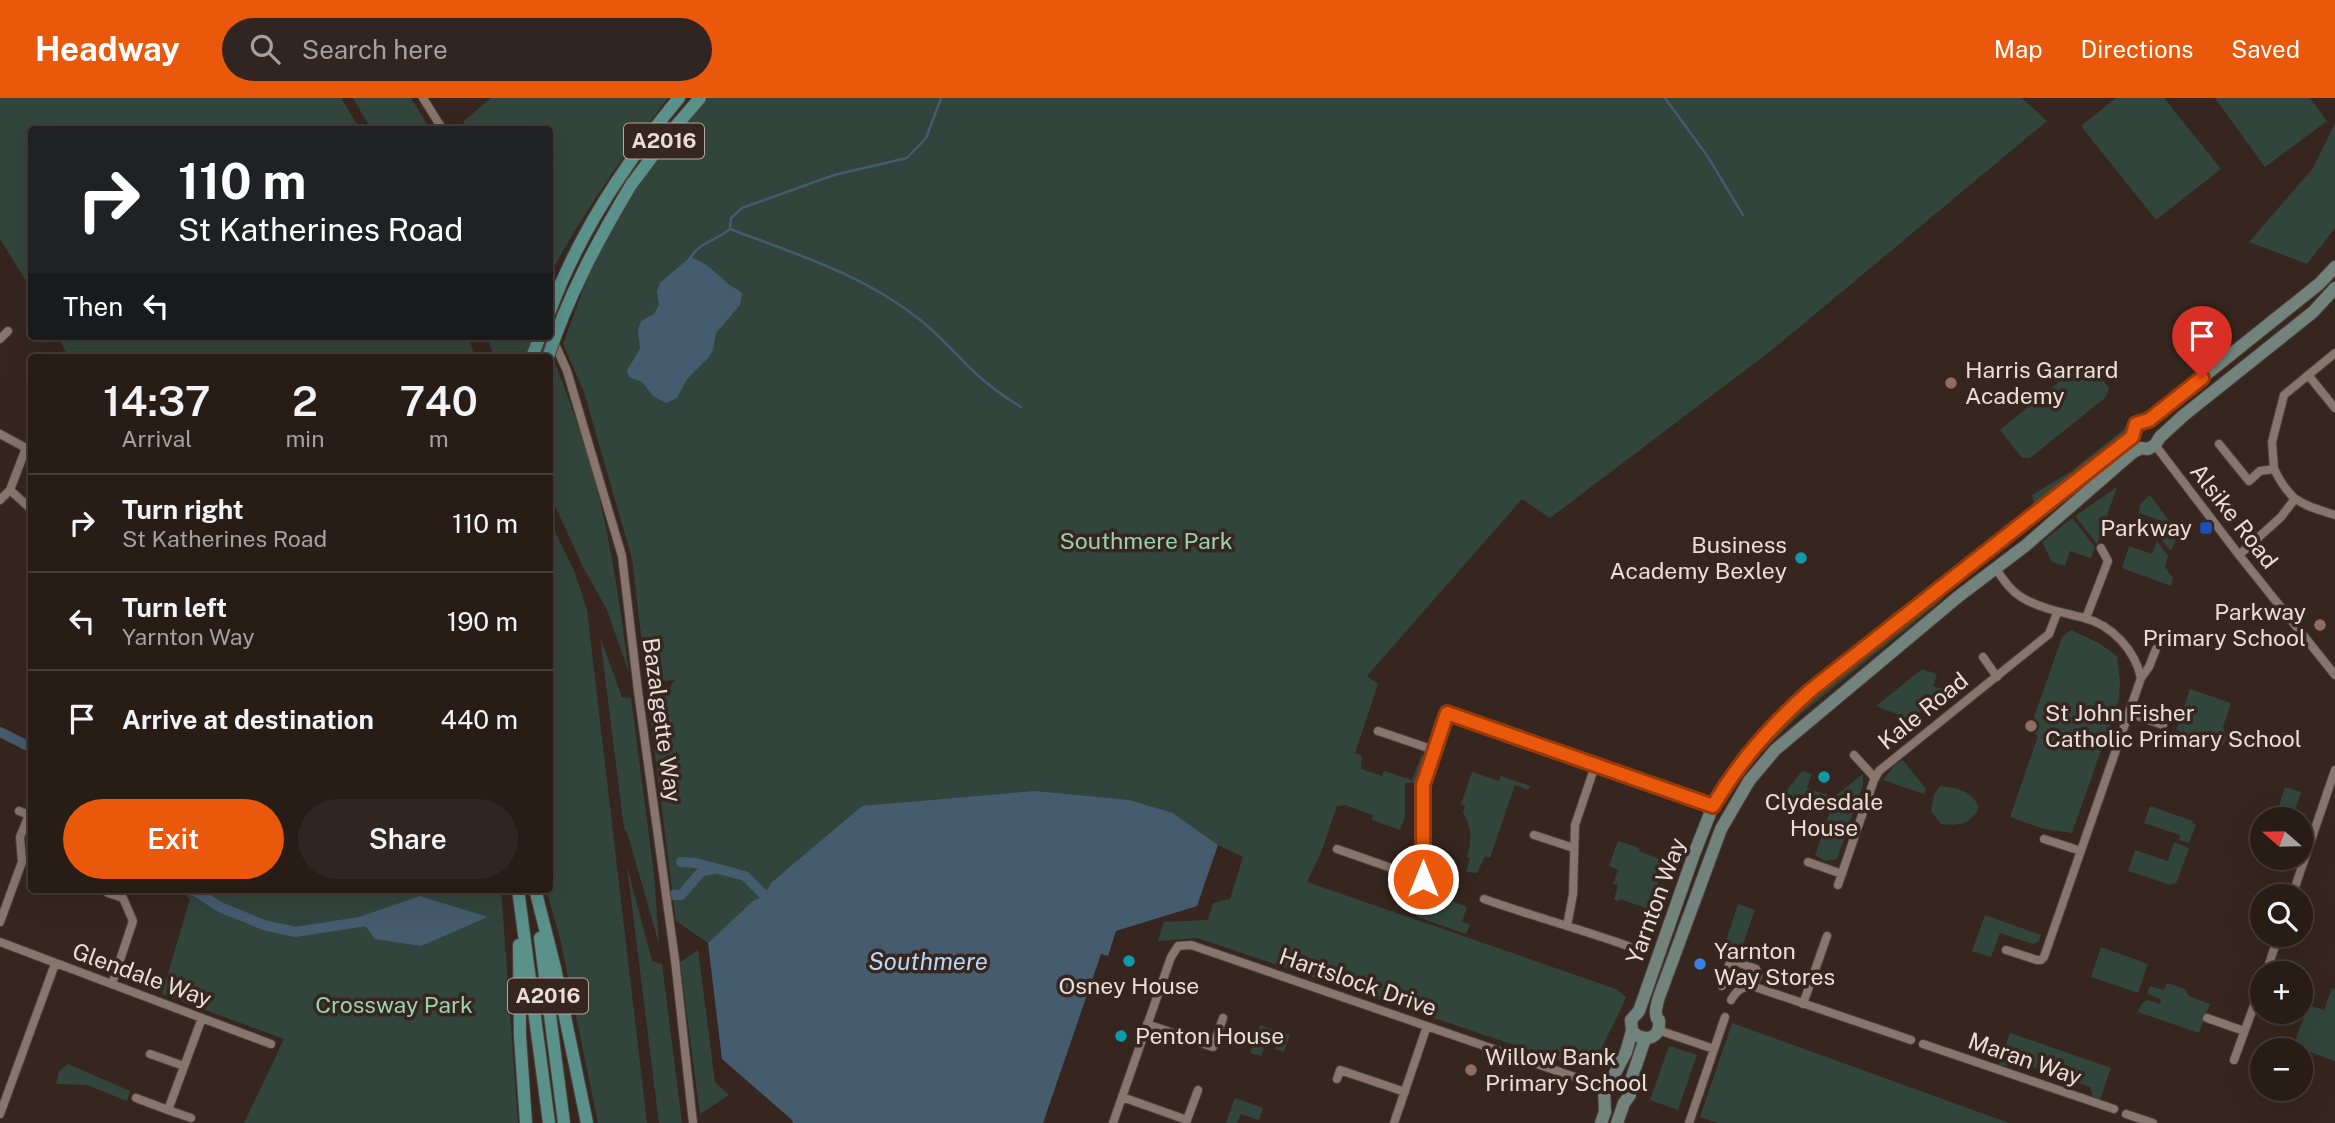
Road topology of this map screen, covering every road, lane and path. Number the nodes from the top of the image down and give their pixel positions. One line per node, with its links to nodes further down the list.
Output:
1 (423, 98): 4 (street)
2 (678, 98): 7 (main road, A2016)
3 (700, 98): 12 (main road, A2016, bridge)
4 (440, 126)
5 (2335, 267): 15 (street, Yarnton Way)
6 (2335, 288): 18 (street, Yarnton Way)
7 (553, 304)
8 (8, 331): 9 (street)
9 (0, 340)
10 (553, 340): 117 (street, Bazalgette Way)
11 (2335, 353): 13 (street)
12 (549, 354)
13 (2308, 375): 14 (street); 23 (street)
14 (2335, 408)
15 (2149, 420): 17 (street, Yarnton Way); 18 (street)
16 (0, 434): 20 (street)
17 (2132, 437): 22 (street); 30 (street, Yarnton Way)
18 (2157, 441): 22 (street, Yarnton Way); 31 (street, Alsike Road)
19 (2219, 444): 23 (street)
20 (28, 446)
21 (28, 448): 24 (street)
22 (2141, 448): 32 (street, Yarnton Way)
23 (2274, 469): 26 (street)
24 (10, 489): 25 (street); 27 (street)
25 (0, 500)
26 (2294, 500): 28 (street); 31 (street)
27 (28, 506)
28 (2335, 515)
29 (2101, 548): 34 (street)
30 (1984, 553): 32 (street); 48 (street, Yarnton Way)
31 (2239, 555): 37 (street, Alsike Road)
32 (1996, 569): 33 (street); 50 (street, Yarnton Way)
33 (2057, 613): 34 (street); 38 (street, Kale Road)
34 (2086, 618): 39 (street)
35 (2156, 649): 39 (street)
36 (1983, 657): 38 (street, Kale Road)
37 (2335, 676)
38 (1997, 677): 47 (street, Kale Road)
39 (2141, 678): 40 (street)
40 (2129, 713): 41 (street); 57 (street)
41 (2162, 725)
42 (1378, 731): 43 (street)
43 (1434, 750): 45 (street); 56 (street)
44 (1854, 755): 47 (street, Kale Road)
45 (1596, 763): 48 (street); 55 (street)
46 (2335, 770): 60 (street)
47 (1875, 778): 59 (street, Kale Road)
48 (1713, 806): 50 (street); 80 (street, Yarnton Way)
49 (19, 811): 51 (street)
50 (1729, 813): 81 (street, Yarnton Way)
51 (28, 815)
52 (28, 820): 68 (street)
53 (1534, 835): 55 (street)
54 (2044, 839): 57 (street)
55 (1574, 848): 69 (street)
56 (1338, 849)
57 (2081, 851): 73 (street)
58 (1808, 862): 59 (street)
59 (1842, 874): 61 (street, Kale Road)
60 (2296, 884)
61 (1838, 885)
62 (108, 893): 75 (street)
63 (518, 893): 113 (main road)
64 (519, 893): 114 (main road, A2016)
65 (535, 893): 115 (main road, A2016)
66 (535, 893): 116 (main road)
67 (1484, 899): 69 (street)
68 (0, 922)
69 (1567, 926): 72 (street)
70 (1827, 936): 79 (street)
71 (0, 942): 74 (street, Glendale Way)
72 (1628, 946)
73 (2006, 950)
74 (55, 964): 75 (street, Glendale Way); 110 (street)
75 (112, 984): 84 (street, Glendale Way)
76 (1722, 986): 77 (street)
77 (1752, 986): 78 (street); 79 (street)
78 (1731, 1000)
79 (1803, 1004): 93 (street)
80 (1639, 1011): 81 (street); 90 (street, Yarnton Way)
81 (1656, 1015): 89 (street, Yarnton Way)
82 (2250, 1015): 91 (street)
83 (1725, 1017): 96 (street)
84 (202, 1018): 94 (street, Glendale Way); 99 (street)
85 (1223, 1018): 87 (street)
86 (2207, 1018): 91 (street)
87 (1147, 1024): 88 (street, Hartslock Drive); 105 (street, Hartslock Drive)
88 (1427, 1026): 102 (street, Hartslock Drive); 104 (street)
89 (1658, 1030): 92 (street); 96 (street)
90 (1632, 1031): 92 (street); 102 (street, Yarnton Way)
91 (2244, 1031): 98 (street)
92 (1645, 1039): 101 (street)
93 (1911, 1040)
94 (271, 1044)
95 (1923, 1044): 108 (street, Maran Way)
96 (1714, 1049): 122 (street)
97 (150, 1054): 99 (street)
98 (2234, 1060)
99 (184, 1066): 109 (street)
100 (1337, 1079): 104 (street)
101 (1629, 1086): 102 (street); 107 (street)
102 (1607, 1088): 107 (street); 120 (street, Yarnton Way)
103 (1198, 1090): 105 (street)
104 (1405, 1092): 119 (street)
105 (1122, 1097): 118 (street, Hartslock Drive)
106 (136, 1098): 109 (street)
107 (1624, 1103): 121 (street)
108 (2114, 1109)
109 (168, 1110): 112 (street)
110 (0, 1114)
111 (2126, 1114): 123 (street)
112 (191, 1118)
113 (526, 1123)
114 (549, 1123)
115 (564, 1123)
116 (587, 1123)
117 (693, 1123)
118 (1113, 1123)
119 (1394, 1123)
120 (1601, 1123)
121 (1617, 1123)
122 (1689, 1123)
123 (2153, 1123)

